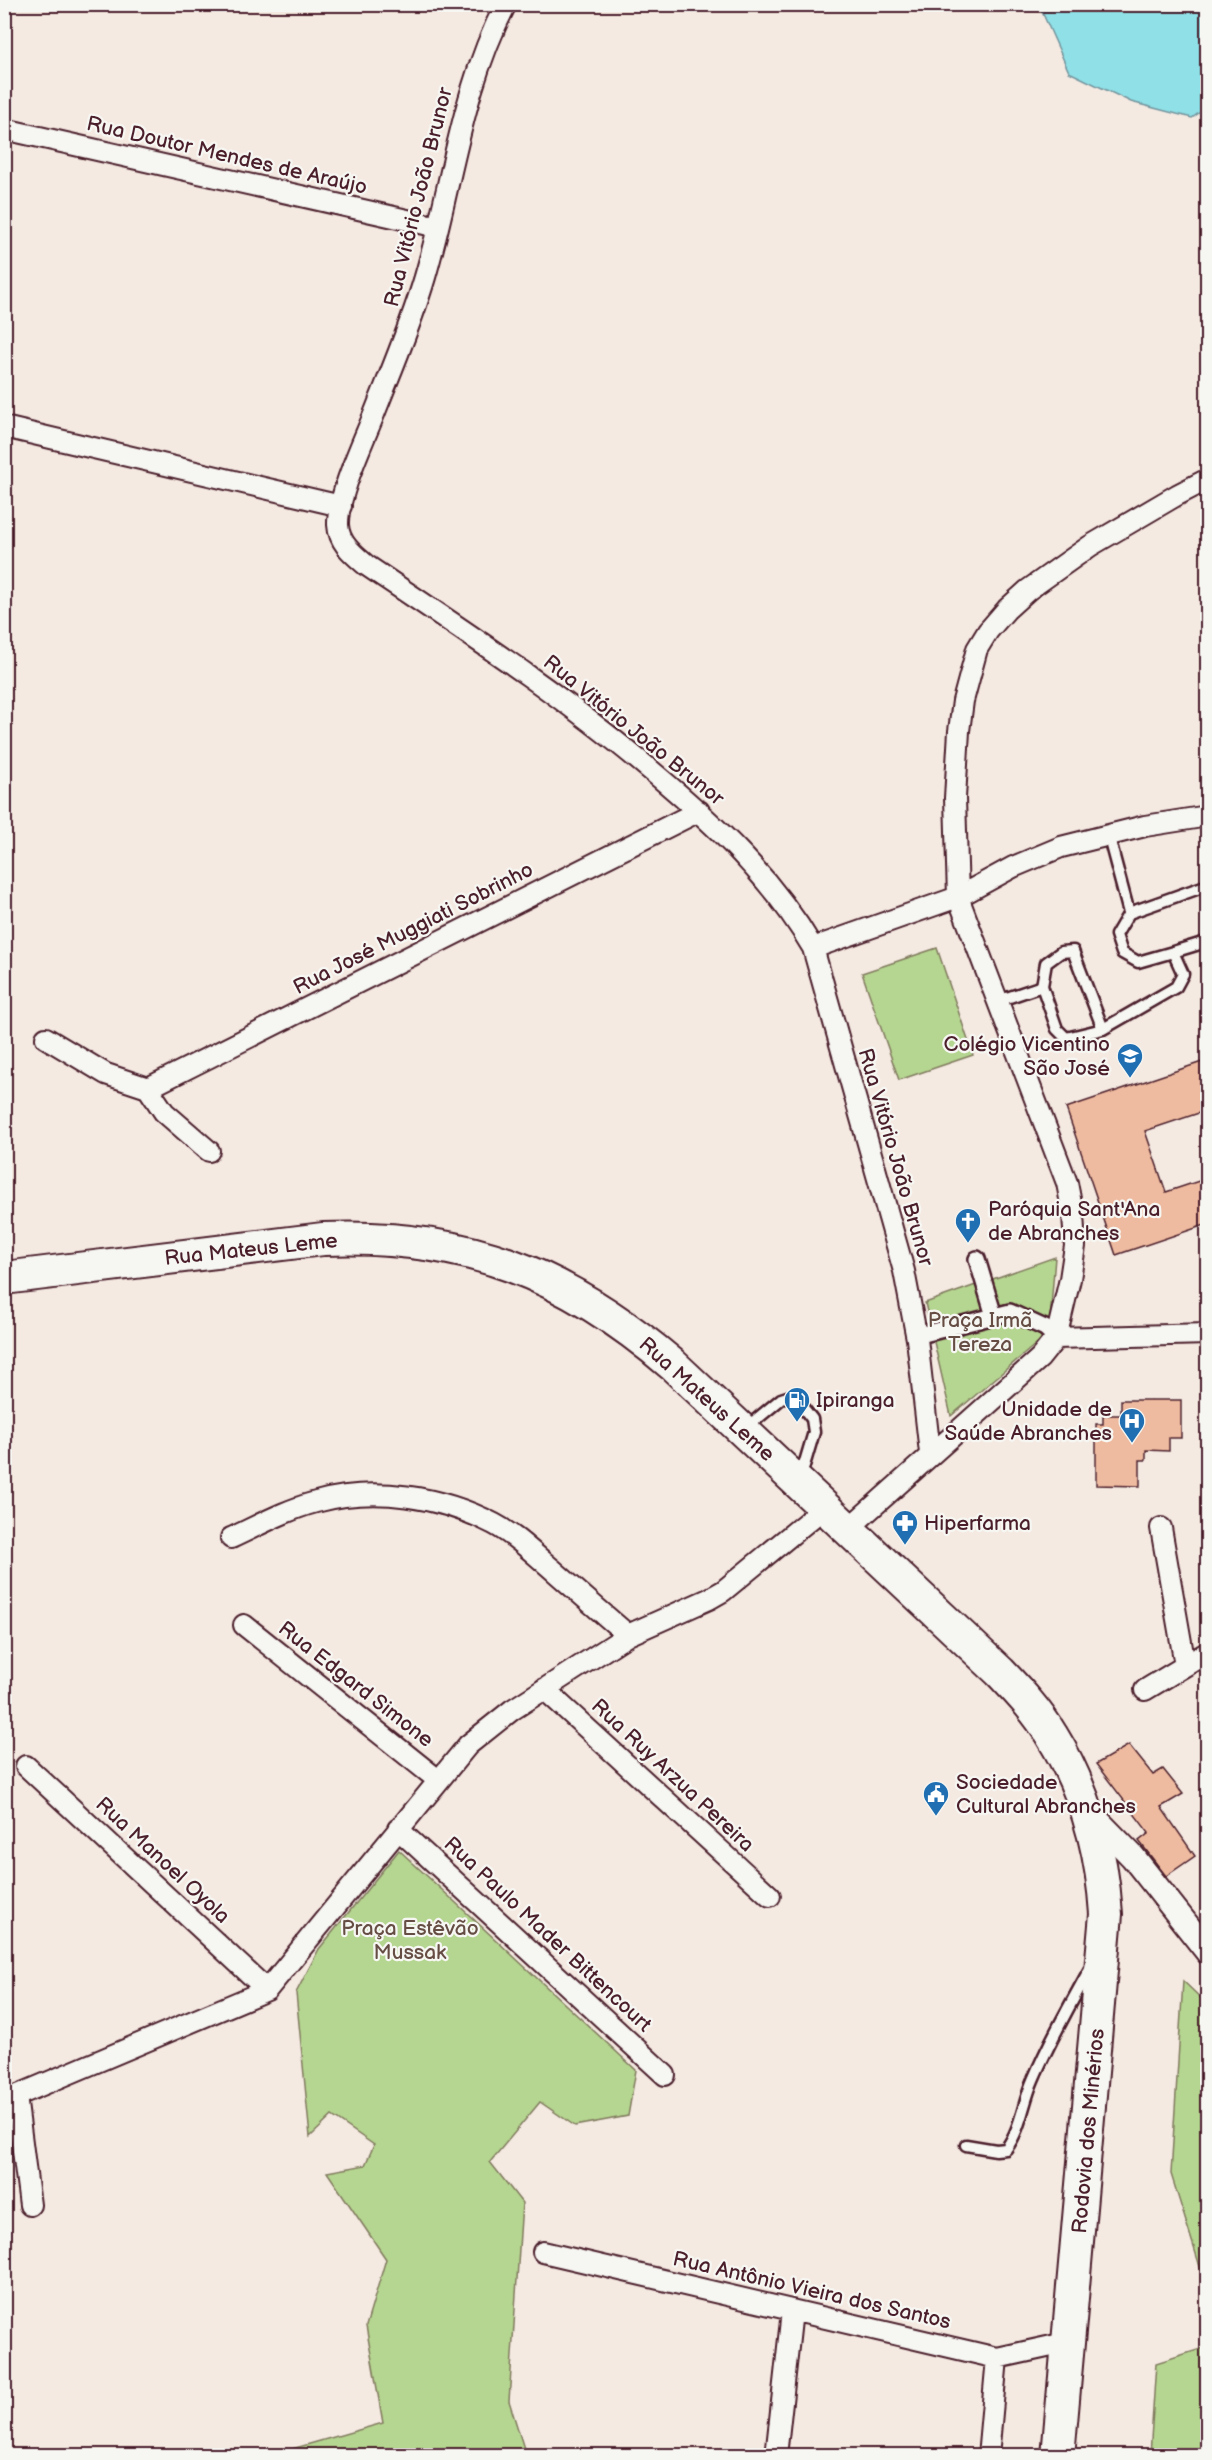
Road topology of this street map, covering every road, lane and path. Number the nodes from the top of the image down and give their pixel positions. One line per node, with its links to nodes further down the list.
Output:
1 (506, 4): 3 (street, Rua Vitório João Brunor)
2 (4, 129): 3 (street, Rua Doutor Mendes de Araújo)
3 (438, 227): 6 (street, Rua Vitório João Brunor)
4 (4, 427): 6 (street)
5 (1208, 479): 11 (street)
6 (341, 506): 7 (street, Rua Vitório João Brunor)
7 (699, 811): 14 (street, Rua Vitório João Brunor); 20 (street, Rua José Muggiati Sobrinho)
8 (1208, 816): 9 (street)
9 (1108, 834): 11 (street); 12 (lane)
10 (1208, 885): 12 (lane)
11 (958, 897): 14 (street); 17 (street)
12 (1129, 913): 15 (lane)
13 (1206, 942): 15 (lane)
14 (813, 948): 26 (street, Rua Vitório João Brunor)
15 (1173, 952): 18 (lane)
16 (1042, 986): 17 (lane); 18 (lane); 18 (lane)
17 (998, 1001): 27 (street)
18 (1102, 1029)
19 (46, 1038): 20 (street)
20 (148, 1088): 21 (street)
21 (209, 1151)
22 (977, 1259): 24 (street)
23 (4, 1278): 28 (main road, Rua Mateus Leme)
24 (994, 1316): 26 (street); 27 (street)
25 (1208, 1334): 27 (street)
26 (916, 1336): 29 (street, Rua Vitório João Brunor)
27 (1056, 1338): 29 (street)
28 (743, 1430): 30 (main road, Rua Mateus Leme); 30 (lane)
29 (930, 1453): 33 (street)
30 (799, 1483): 31 (main road, Rua Mateus Leme)
31 (825, 1507): 33 (main road, Rua Mateus Leme); 36 (street)
32 (1161, 1528): 38 (street)
33 (848, 1529): 43 (main road, Rua Mateus Leme)
34 (231, 1538): 36 (street)
35 (244, 1625): 42 (street, Rua Edgard Simone)
36 (628, 1635): 39 (street)
37 (1208, 1652): 38 (street)
38 (1185, 1665): 40 (street)
39 (544, 1689): 42 (street); 45 (street, Rua Ruy Arzua Pereira)
40 (1145, 1690)
41 (26, 1766): 48 (street, Rua Manoel Oyola)
42 (438, 1779): 44 (street)
43 (1086, 1809): 46 (main road, Rodovia dos Minérios); 47 (street, Rua Mateus Leme)
44 (398, 1829): 48 (street); 49 (street, Rua Paulo Mader Bittencourt)
45 (770, 1896)
46 (1105, 1941): 51 (lane); 55 (main road, Rodovia dos Minérios)
47 (1208, 1952)
48 (267, 1990): 50 (street)
49 (665, 2075)
50 (10, 2098): 52 (street)
51 (966, 2145)
52 (30, 2205)
53 (543, 2252): 54 (street, Rua Antônio Vieira dos Santos)
54 (792, 2311): 56 (street, Rua Antônio Vieira dos Santos); 57 (street)
55 (1070, 2342): 56 (street, Rua Antônio Vieira dos Santos); 59 (main road, Rodovia dos Minérios)
56 (997, 2358): 58 (street)
57 (777, 2456)
58 (988, 2456)
59 (1058, 2456)

